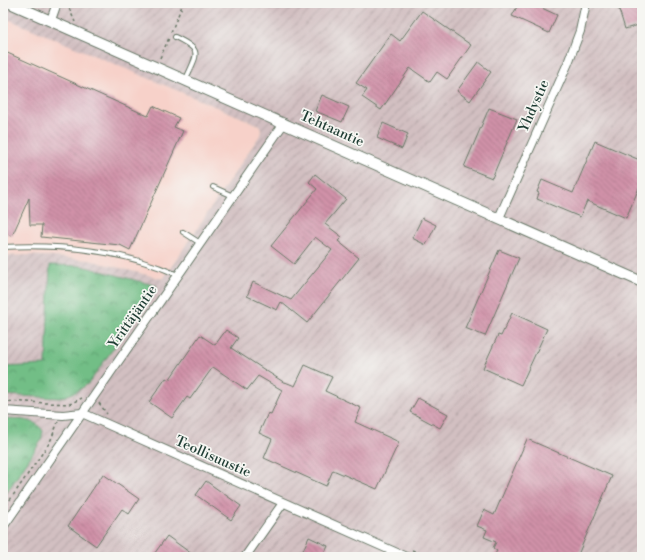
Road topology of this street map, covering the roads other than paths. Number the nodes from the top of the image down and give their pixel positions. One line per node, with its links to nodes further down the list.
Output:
1 (10, 3): 4 (street, Tehtaantie)
2 (57, 3): 4 (street)
3 (586, 3): 10 (street, Yhdystie)
4 (51, 20): 6 (street, Tehtaantie)
5 (175, 37): 6 (lane)
6 (185, 80): 7 (street, Tehtaantie)
7 (284, 123): 9 (street, Yrittäjäntie); 10 (street, Tehtaantie)
8 (213, 186): 9 (lane)
9 (233, 196): 12 (street, Yrittäjäntie)
10 (499, 218): 15 (street, Tehtaantie)
11 (183, 232): 12 (lane)
12 (200, 243): 14 (street, Yrittäjäntie)
13 (3, 247): 14 (lane)
14 (178, 275): 17 (street, Yrittäjäntie)
15 (642, 282)
16 (3, 411): 17 (street)
17 (82, 413): 18 (street, Teollisuustie); 19 (street, Yrittäjäntie)
18 (283, 503): 20 (street); 21 (street, Teollisuustie)
19 (3, 527)
20 (245, 557)
21 (406, 557)

